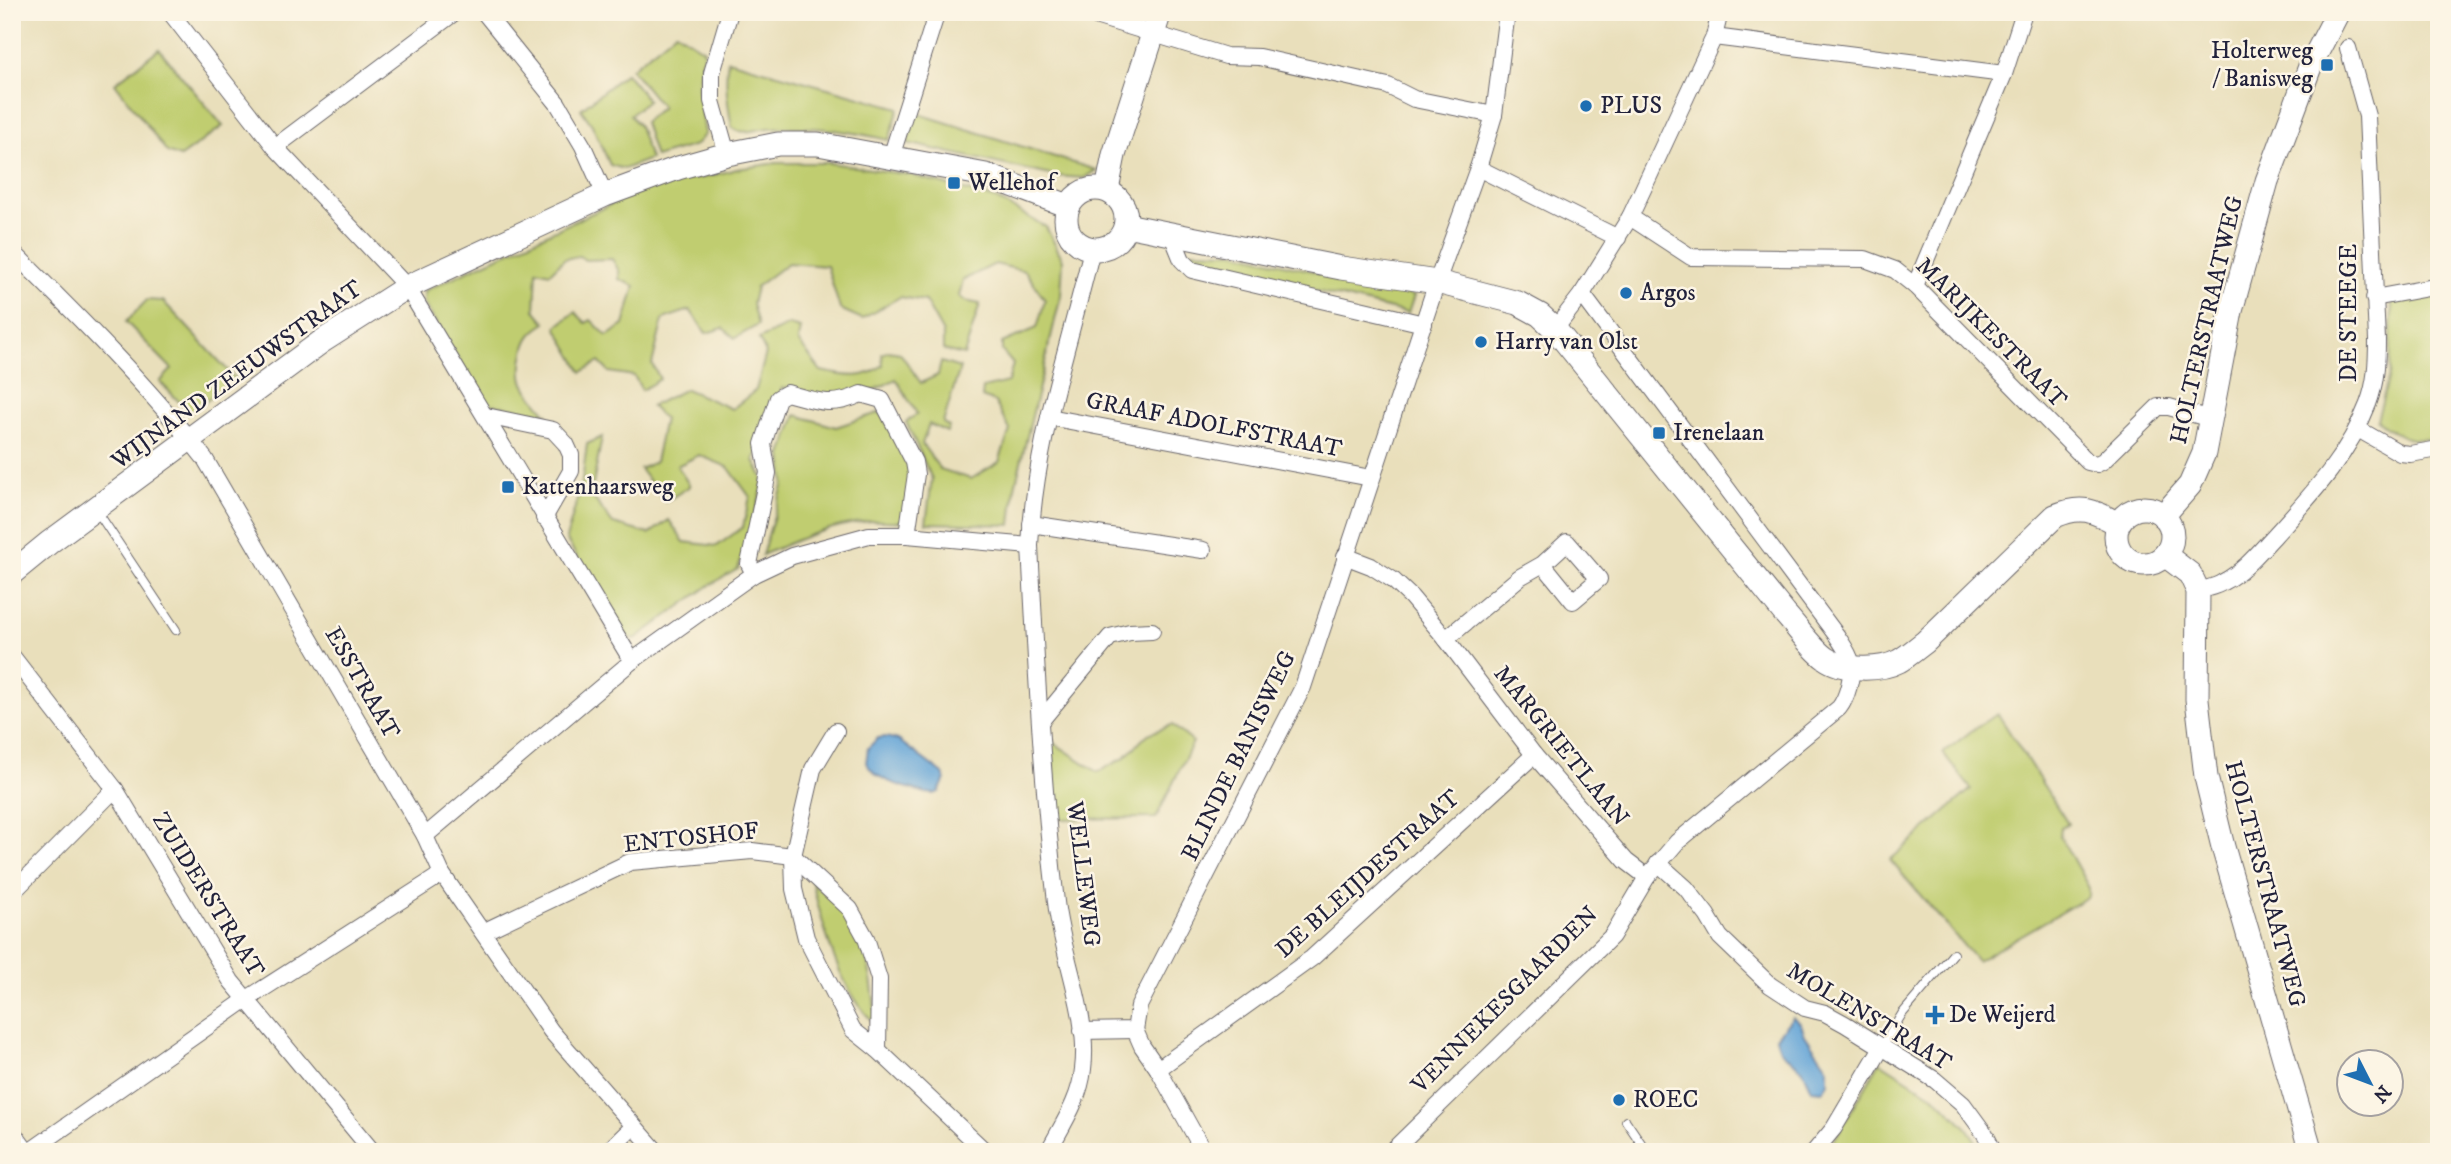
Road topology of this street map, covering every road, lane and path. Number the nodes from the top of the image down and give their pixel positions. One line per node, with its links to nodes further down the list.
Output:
1 (170, 12): 16 (street)
2 (456, 12): 16 (street)
3 (484, 12): 21 (street)
4 (730, 12): 17 (street)
5 (937, 12): 18 (street)
6 (1082, 12): 12 (street)
7 (1160, 12): 12 (main road)
8 (1507, 12): 15 (street, BLINDE BANISWEG)
9 (1720, 12): 13 (street)
10 (2024, 12): 14 (street)
11 (2339, 30): 34 (street, DE STEEGE); 39 (main road, HOLTERSTRAATWEG)
12 (1152, 34): 15 (street); 20 (main road)
13 (1714, 37): 14 (street); 23 (street)
14 (2004, 75): 30 (street)
15 (1494, 115): 19 (street, BLINDE BANISWEG)
16 (275, 147): 32 (street)
17 (727, 154): 18 (main road, WIJNAND ZEEUWSTRAAT); 21 (main road, WIJNAND ZEEUWSTRAAT)
18 (891, 157): 22 (main road, WIJNAND ZEEUWSTRAAT)
19 (1478, 168): 26 (street); 29 (street, BLINDE BANISWEG)
20 (1107, 190): 22 (main road); 24 (main road)
21 (605, 195): 32 (main road, WIJNAND ZEEUWSTRAAT)
22 (1068, 206): 27 (main road)
23 (1630, 217): 26 (street); 30 (street, MARIJKESTRAAT)
24 (1126, 225): 25 (main road); 27 (main road)
25 (1171, 233): 29 (main road); 35 (street)
26 (1618, 238): 33 (street)
27 (1092, 249): 38 (street, WELLEWEG)
28 (12, 251): 41 (street, ESSTRAAT)
29 (1437, 282): 35 (street, BLINDE BANISWEG); 36 (main road)
30 (1916, 286): 39 (street, MARIJKESTRAAT)
31 (2439, 286): 34 (street)
32 (407, 287): 37 (street); 41 (main road, WIJNAND ZEEUWSTRAAT)
33 (1582, 293): 36 (street); 63 (street)
34 (2374, 298): 40 (street, DE STEEGE)
35 (1424, 324): 43 (street, BLINDE BANISWEG)
36 (1555, 329): 63 (main road)
37 (486, 416): 46 (street); 46 (street)
38 (1049, 417): 43 (street, GRAAF ADOLFSTRAAT); 47 (street, WELLEWEG)
39 (2211, 419): 45 (main road, HOLTERSTRAATWEG)
40 (2358, 429): 42 (street); 57 (street, DE STEEGE)
41 (190, 440): 44 (main road, WIJNAND ZEEUWSTRAAT); 68 (street, ESSTRAAT)
42 (2439, 449)
43 (1371, 478): 53 (street, BLINDE BANISWEG)
44 (95, 509): 55 (main road, WIJNAND ZEEUWSTRAAT); 58 (lane)
45 (2163, 516): 48 (main road); 52 (main road)
46 (544, 518): 62 (street)
47 (1031, 524): 50 (street, WELLEWEG); 51 (street)
48 (2118, 524): 52 (main road); 63 (main road)
49 (907, 535): 50 (street); 56 (street); 56 (street)
50 (1030, 546): 64 (street, WELLEWEG)
51 (1203, 550)
52 (2165, 555): 57 (main road)
53 (1345, 556): 60 (street, MARGRIETLAAN); 77 (street, BLINDE BANISWEG)
54 (1543, 564): 60 (street)
55 (12, 573)
56 (754, 574): 62 (street)
57 (2198, 591): 96 (main road, HOLTERSTRAATWEG)
58 (176, 630)
59 (1152, 631): 64 (street)
60 (1446, 639): 66 (street, MARGRIETLAAN)
61 (12, 656): 67 (street, ZUIDERSTRAAT)
62 (632, 661): 68 (street)
63 (1852, 667): 70 (street, VENNEKESGAARDEN)
64 (1041, 722): 78 (street, WELLEWEG)
65 (836, 731): 69 (street, ENTOSHOF)
66 (1534, 755): 72 (street, MARGRIETLAAN); 81 (street, DE BLEIJDESTRAAT)
67 (115, 789): 73 (street); 76 (street, ZUIDERSTRAAT)
68 (425, 836): 71 (street, ESSTRAAT)
69 (793, 856): 74 (street, ENTOSHOF); 80 (street, ENTOSHOF); 80 (street, ENTOSHOF)
70 (1658, 863): 72 (street, VENNEKESGAARDEN); 79 (street, MOLENSTRAAT)
71 (442, 874): 74 (street, ESSTRAAT); 76 (street)
72 (1647, 877): 92 (street, VENNEKESGAARDEN)
73 (12, 893)
74 (483, 932): 83 (street, ESSTRAAT)
75 (1953, 954): 79 (lane)
76 (247, 999): 85 (street); 86 (street, ZUIDERSTRAAT)
77 (1135, 1030): 78 (street); 81 (street)
78 (1083, 1031): 90 (street)
79 (1882, 1046): 94 (street); 95 (street, MOLENSTRAAT)
80 (878, 1050): 89 (street, ENTOSHOF)
81 (1158, 1069): 91 (street)
82 (1626, 1121): 93 (lane)
83 (634, 1126): 87 (street); 88 (street, ESSTRAAT)
84 (12, 1131): 85 (street)
85 (28, 1152)
86 (373, 1152)
87 (607, 1152)
88 (657, 1152)
89 (986, 1152)
90 (1048, 1152)
91 (1204, 1152)
92 (1391, 1152)
93 (1647, 1152)
94 (1814, 1152)
95 (1994, 1152)
96 (2311, 1152)

